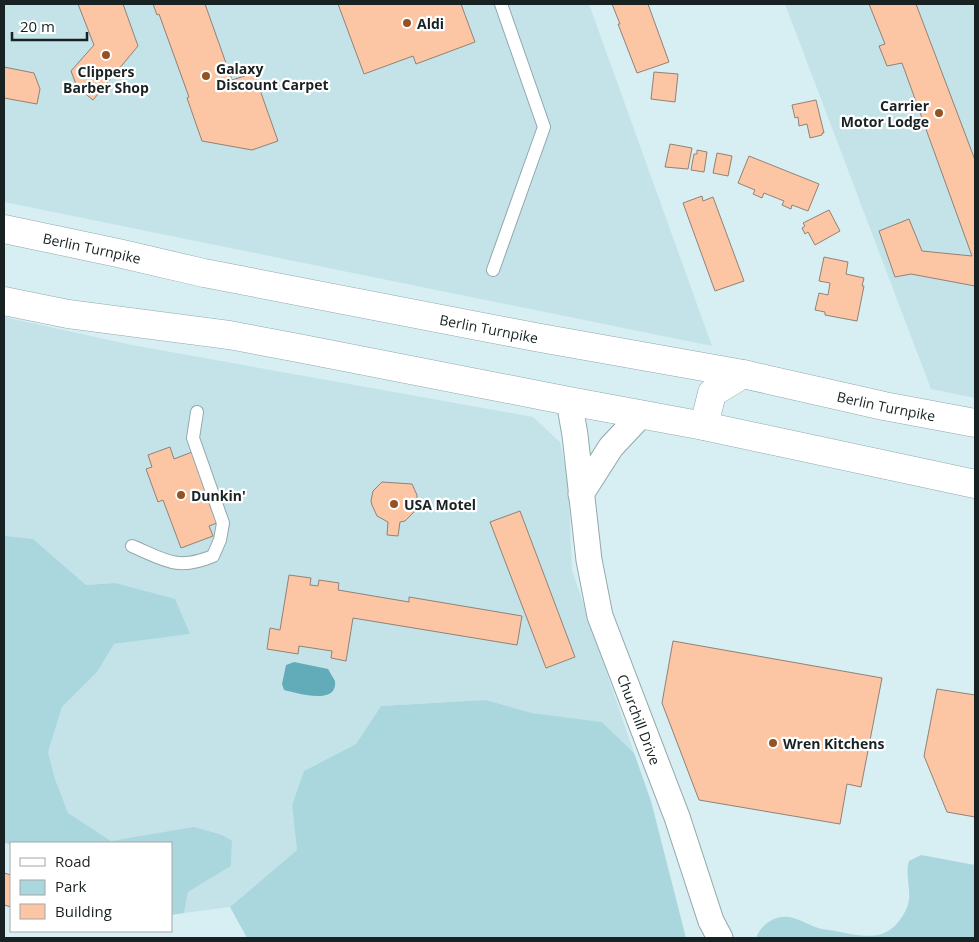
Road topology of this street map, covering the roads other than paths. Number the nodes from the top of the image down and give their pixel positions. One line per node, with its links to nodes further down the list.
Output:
1 (501, 4): 3 (lane)
2 (4, 229): 5 (highway, Berlin Turnpike)
3 (493, 270)
4 (4, 301): 6 (highway)
5 (743, 374): 9 (highway, Berlin Turnpike); 10 (highway)
6 (569, 402): 8 (highway); 12 (street, Churchill Drive)
7 (197, 412): 13 (lane)
8 (641, 415): 10 (highway); 12 (street)
9 (975, 423)
10 (704, 426): 11 (highway)
11 (975, 484)
12 (581, 494): 14 (street, Churchill Drive)
13 (132, 546)
14 (720, 938)

